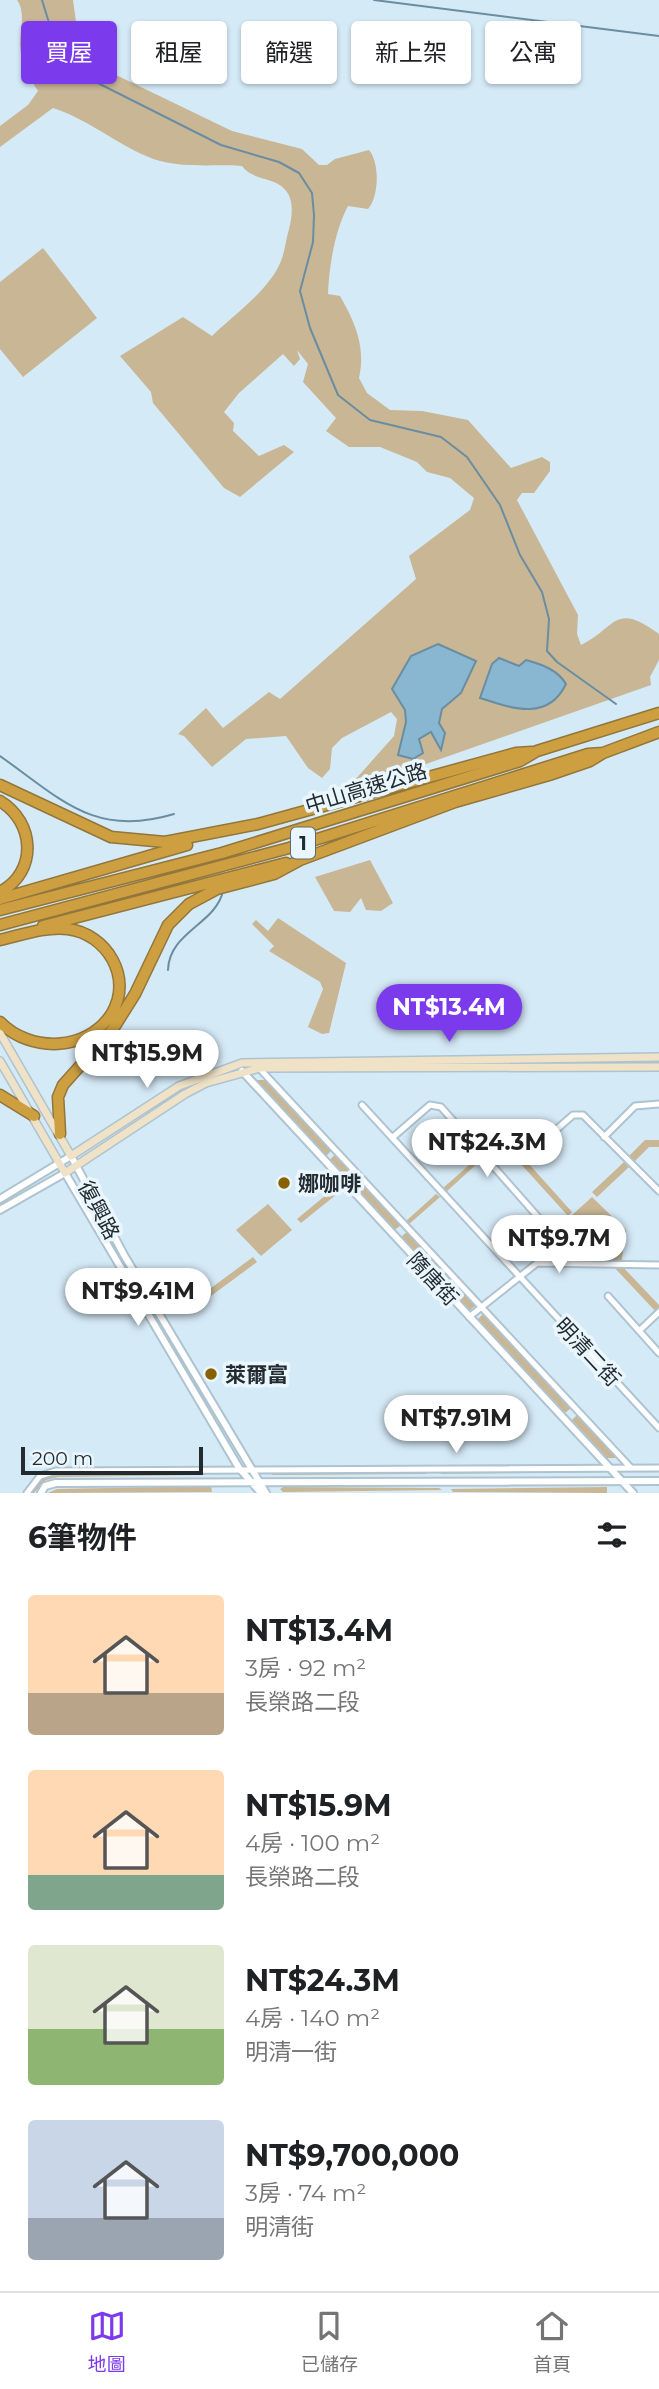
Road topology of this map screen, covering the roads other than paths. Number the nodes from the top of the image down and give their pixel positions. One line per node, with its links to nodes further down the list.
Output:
1 (659, 713): 3 (highway, 中山高速公路 / 1)
2 (659, 732): 4 (highway, 中山高速公路 / 1)
3 (537, 751): 7 (highway); 11 (highway, 中山高速公路 / 1)
4 (603, 753): 8 (highway); 12 (highway, 中山高速公路 / 1)
5 (0, 785): 7 (highway)
6 (0, 801): 9 (highway)
7 (258, 824): 10 (highway)
8 (300, 860): 13 (highway); 33 (highway)
9 (0, 892)
10 (0, 899)
11 (0, 910)
12 (0, 925)
13 (23, 934): 14 (highway); 15 (highway)
14 (0, 940)
15 (0, 1022)
16 (0, 1033): 33 (main road, 復興路)
17 (557, 1057): 18 (main road); 19 (main road); 24 (main road)
18 (659, 1057)
19 (415, 1059): 23 (main road); 27 (main road)
20 (0, 1061): 32 (main road, 復興路)
21 (253, 1061): 22 (main road); 23 (main road); 26 (street, 隋唐街)
22 (242, 1063): 28 (street); 37 (main road)
23 (335, 1063): 26 (main road); 27 (main road)
24 (558, 1067): 25 (main road); 27 (main road)
25 (659, 1067)
26 (260, 1068): 28 (main road); 48 (street, 隋唐街)
27 (415, 1068)
28 (242, 1073): 39 (main road); 50 (street, 隋唐街)
29 (0, 1095): 32 (highway)
30 (659, 1104): 34 (street)
31 (362, 1105): 35 (street, 明清二街)
32 (34, 1116): 38 (main road, 復興路)
33 (60, 1134): 37 (main road, 復興路)
34 (604, 1137): 36 (street); 41 (street)
35 (392, 1138): 44 (street); 46 (street, 明清二街)
36 (541, 1143)
37 (71, 1156): 38 (street); 39 (street, 復興路)
38 (59, 1163): 40 (main road, 復興路); 42 (street)
39 (76, 1166): 40 (main road); 58 (street, 復興路)
40 (65, 1173): 43 (street); 54 (street, 復興路)
41 (659, 1191)
42 (0, 1199)
43 (0, 1210)
44 (552, 1233)
45 (659, 1265): 46 (street)
46 (518, 1275): 48 (street); 53 (street, 明清二街)
47 (608, 1296): 51 (street)
48 (481, 1307): 50 (street); 56 (street, 隋唐街)
49 (659, 1312): 51 (street)
50 (469, 1317): 55 (street, 隋唐街)
51 (639, 1331): 52 (street)
52 (659, 1353)
53 (659, 1428)
54 (239, 1468): 58 (street); 60 (street, 復興路); 63 (street)
55 (610, 1468): 56 (street); 58 (street); 61 (street, 隋唐街)
56 (631, 1468): 57 (street)
57 (659, 1468)
58 (254, 1469): 59 (street, 復興路)
59 (260, 1480): 60 (street); 61 (street); 66 (street, 復興路)
60 (249, 1481): 64 (street); 65 (street, 復興路)
61 (622, 1481): 62 (street); 67 (street, 隋唐街)
62 (659, 1482)
63 (27, 1493)
64 (41, 1493)
65 (261, 1493)
66 (266, 1493)
67 (633, 1493)

